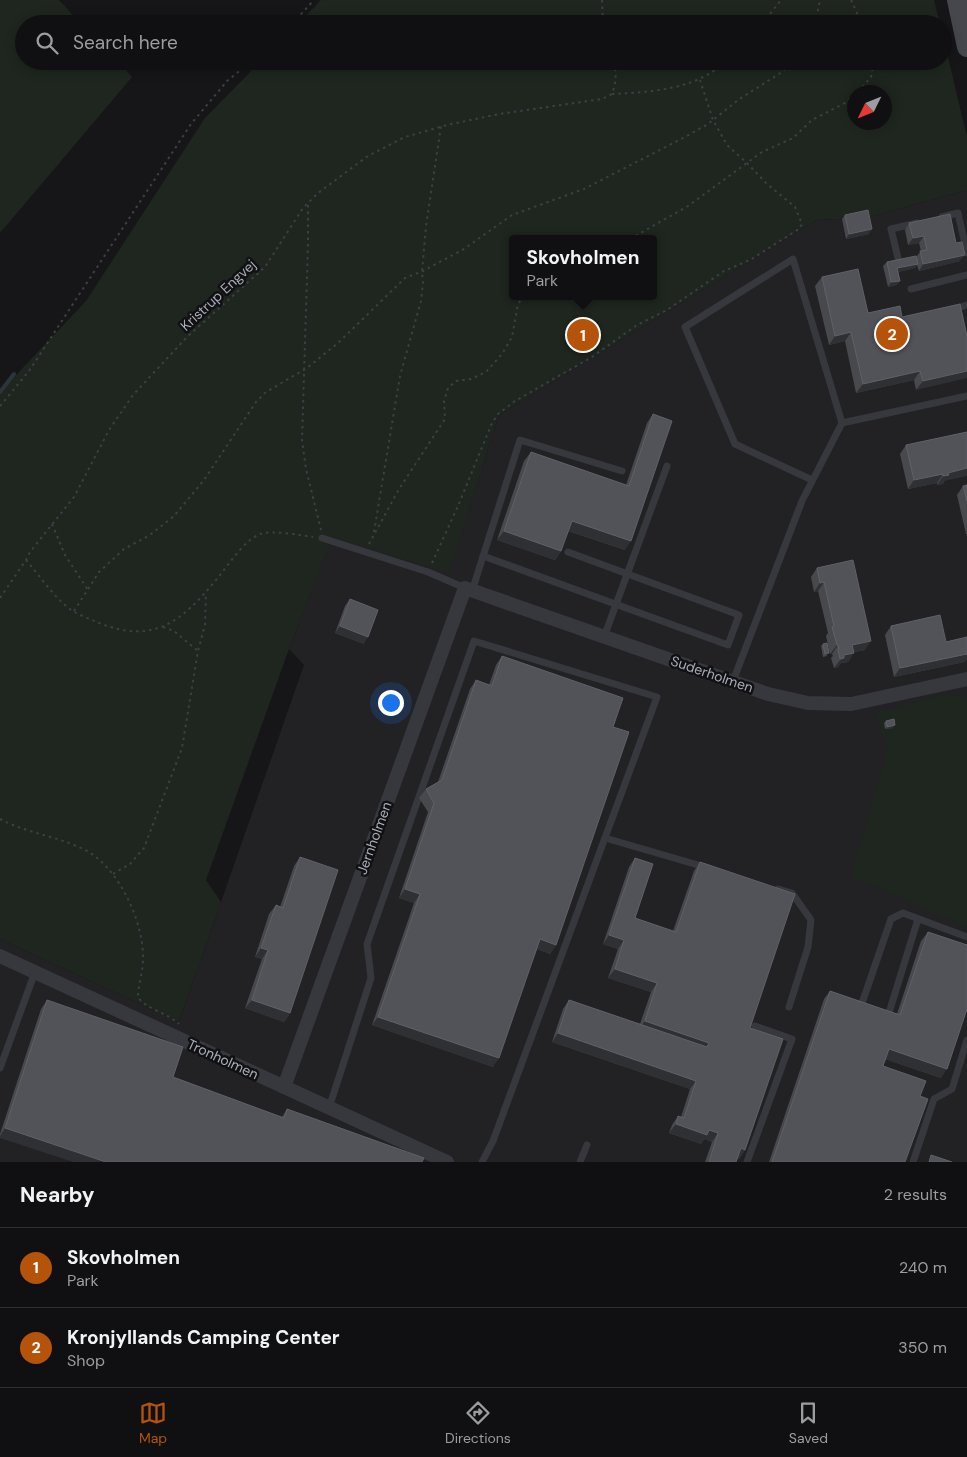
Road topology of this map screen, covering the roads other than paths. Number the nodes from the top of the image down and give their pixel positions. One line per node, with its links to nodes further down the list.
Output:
1 (957, 0): 2 (street)
2 (967, 47)
3 (967, 253): 4 (lane)
4 (898, 258)
5 (967, 275): 6 (lane)
6 (911, 289)
7 (967, 305): 8 (lane)
8 (948, 310)
9 (967, 396): 10 (lane)
10 (842, 423): 13 (lane); 13 (lane)
11 (667, 466): 17 (lane)
12 (622, 471): 16 (lane)
13 (812, 480): 22 (lane)
14 (322, 538): 18 (lane)
15 (568, 552): 17 (lane)
16 (483, 556): 18 (lane); 19 (lane)
17 (627, 574): 19 (lane); 19 (lane)
18 (468, 589): 20 (street, Suderholmen); 36 (street, Jernholmen)
19 (616, 604): 20 (lane)
20 (604, 637): 22 (street, Suderholmen)
21 (967, 679): 22 (street, Suderholmen)
22 (733, 681)
23 (605, 838): 24 (lane); 37 (lane); 41 (lane)
24 (717, 871)
25 (773, 887): 30 (lane)
26 (918, 919): 27 (lane); 31 (lane); 32 (lane)
27 (967, 937)
28 (0, 956): 29 (street, Tronholmen)
29 (35, 972): 35 (lane); 36 (street, Tronholmen)
30 (789, 1007)
31 (859, 1012)
32 (886, 1022)
33 (755, 1026): 42 (lane)
34 (967, 1040): 43 (lane)
35 (0, 1068)
36 (284, 1087): 37 (street, Tronholmen)
37 (329, 1108): 40 (street, Tronholmen)
38 (588, 1145): 39 (lane)
39 (582, 1161)
40 (446, 1162)
41 (482, 1162)
42 (747, 1162)
43 (913, 1162)

